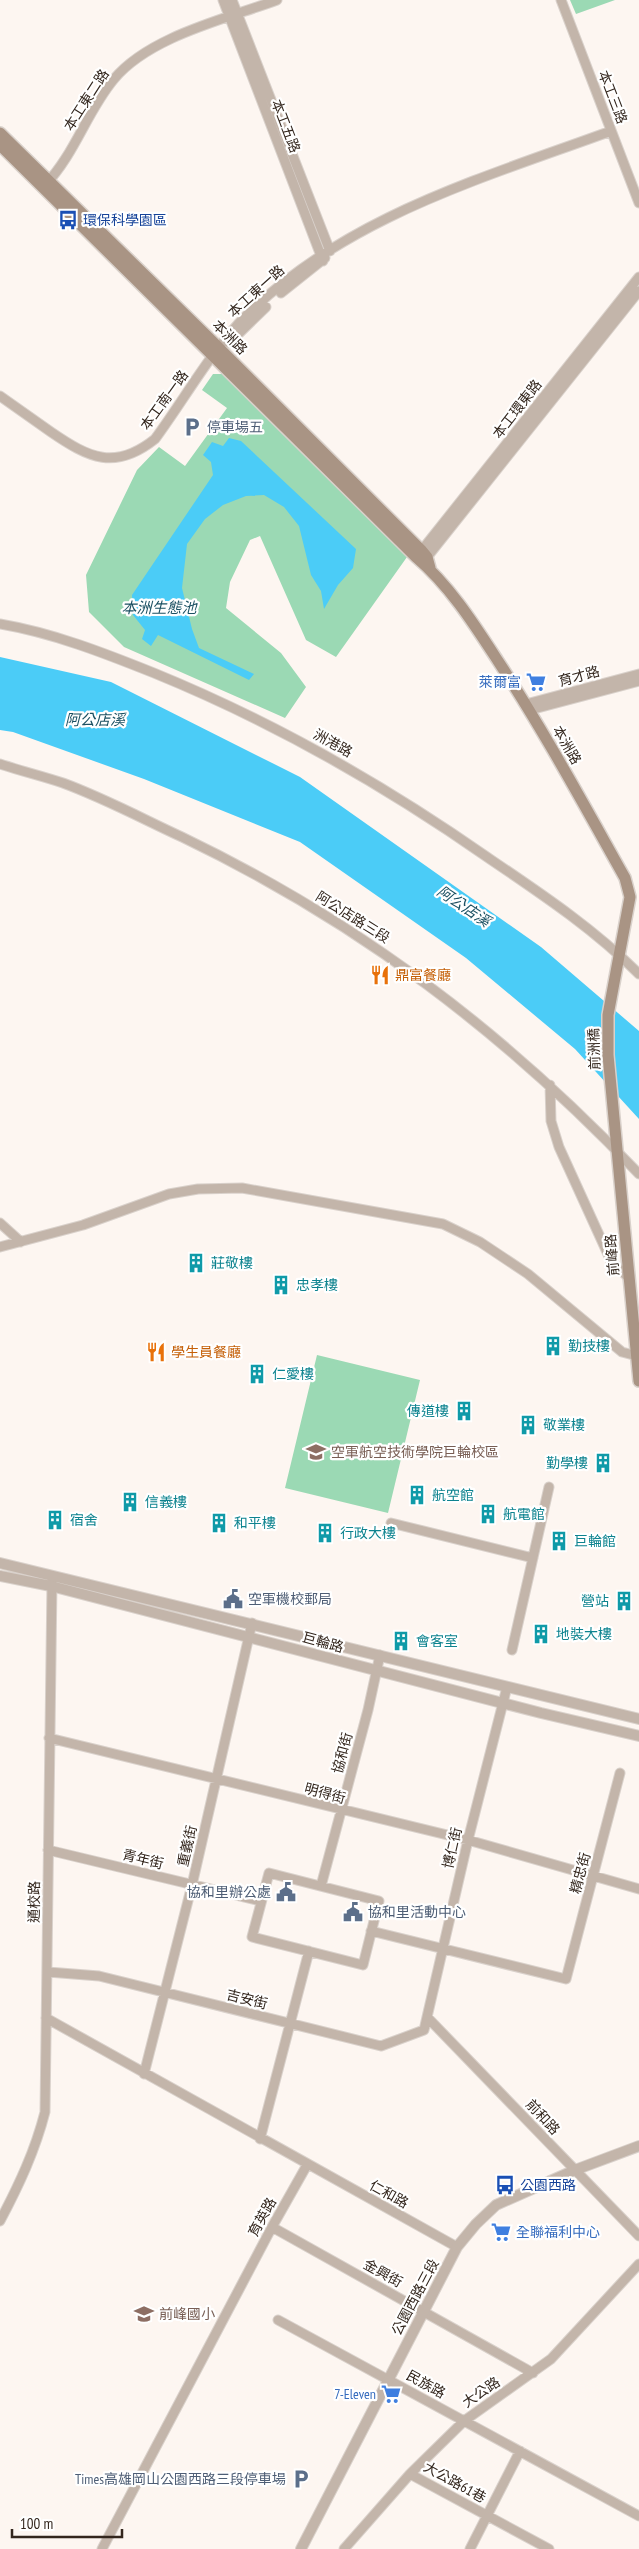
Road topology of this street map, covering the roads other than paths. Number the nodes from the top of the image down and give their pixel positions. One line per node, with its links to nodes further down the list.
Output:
1 (223, 0): 5 (street, 本工五路)
2 (232, 0): 5 (street, 本工五路)
3 (277, 0): 5 (street, 本工東二路)
4 (561, 0): 6 (street, 本工三路)
5 (234, 16): 9 (street, 本工東二路); 11 (street, 本工五路)
6 (611, 131): 10 (street, 本工三路); 11 (street, 本工東一路)
7 (0, 133): 9 (main road, 本洲路)
8 (0, 145): 9 (main road, 本洲路)
9 (46, 184): 14 (main road, 本洲路)
10 (639, 203)
11 (324, 255): 14 (street, 本工東一路)
12 (639, 277): 16 (street, 本工環東路)
13 (639, 291): 16 (street, 本工環東路)
14 (218, 351): 15 (street, 本工南一路); 16 (main road, 本洲路)
15 (0, 396)
16 (423, 559): 20 (main road, 本洲路)
17 (0, 624): 23 (street, 洲港路)
18 (639, 674): 20 (street, 育才路)
19 (639, 682): 20 (street, 育才路)
20 (528, 707): 22 (main road, 本洲路)
21 (0, 764): 25 (street, 阿公店路三段)
22 (635, 896): 23 (main road, 本洲路)
23 (619, 954): 24 (street); 26 (main road, 前洲橋)
24 (639, 974)
25 (550, 1085): 27 (street, 阿公店路三段); 32 (street)
26 (616, 1126): 27 (main road, 前峰路)
27 (618, 1152): 28 (street, 阿公店路三段); 32 (main road, 前峰路)
28 (639, 1174)
29 (0, 1223): 30 (street)
30 (20, 1242): 31 (street); 33 (street)
31 (0, 1247)
32 (629, 1278): 33 (main road, 前峰路)
33 (637, 1356): 34 (main road, 前峰路)
34 (639, 1381)
35 (549, 1487): 37 (street)
36 (391, 1523): 37 (street)
37 (532, 1558): 43 (street)
38 (0, 1564): 40 (street, 巨輪路)
39 (0, 1576): 40 (street, 巨輪路)
40 (52, 1580): 41 (street, 巨輪路); 42 (street, 巨輪路); 50 (street, 通校路)
41 (252, 1623): 42 (street, 重義街); 44 (street, 巨輪路)
42 (250, 1637): 45 (street, 巨輪路); 52 (street, 重義街)
43 (512, 1650)
44 (380, 1655): 45 (street, 協和街); 46 (street, 巨輪路)
45 (376, 1670): 47 (street, 巨輪路); 53 (street, 協和街)
46 (507, 1687): 47 (street, 博仁街); 48 (street, 巨輪路)
47 (504, 1701): 49 (street, 巨輪路); 54 (street, 博仁街)
48 (639, 1719)
49 (639, 1736)
50 (49, 1738): 52 (street, 明得街); 55 (street, 通校路)
51 (620, 1773): 56 (street, 精忠街)
52 (216, 1779): 53 (street, 明得街); 57 (street, 重義街)
53 (340, 1811): 54 (street, 明得街); 58 (street, 協和街)
54 (468, 1840): 56 (street, 明得街); 62 (street, 博仁街)
55 (48, 1850): 57 (street, 青年街); 64 (street, 通校路)
56 (593, 1876): 59 (street, 明得街); 62 (street, 精忠街)
57 (192, 1885): 60 (street, 青年街); 65 (street, 重義街)
58 (321, 1886): 60 (street); 61 (street)
59 (639, 1889)
60 (261, 1901): 63 (street)
61 (371, 1931): 62 (street); 63 (street)
62 (444, 1948): 66 (street, 博仁街)
63 (309, 1951): 68 (street)
64 (48, 1972): 65 (street, 吉安街); 67 (street, 通校路)
65 (165, 1993): 68 (street, 吉安街); 69 (street, 重義街)
66 (427, 2017): 68 (street, 吉安街); 73 (street, 前和路)
67 (46, 2018): 69 (street); 74 (street, 通校路)
68 (291, 2024): 70 (street)
69 (144, 2074): 70 (street)
70 (260, 2139): 72 (street)
71 (639, 2146): 73 (street, 公園西路三段)
72 (307, 2165): 75 (street, 育英路); 77 (street, 仁和路)
73 (575, 2170): 76 (street, 前和路); 77 (street, 公園西路三段)
74 (0, 2221)
75 (272, 2227): 79 (street, 金興街); 88 (street, 育英路)
76 (639, 2236)
77 (457, 2247): 79 (street, 公園西路三段)
78 (639, 2264): 81 (street, 大公路)
79 (423, 2312): 81 (street, 金興街); 82 (street, 公園西路三段)
80 (278, 2320): 82 (street, 民族路)
81 (533, 2373): 83 (street, 大公路)
82 (388, 2379): 83 (street, 民族路); 89 (street, 公園西路三段)
83 (464, 2421): 84 (street, 民族路); 85 (street, 大公路)
84 (520, 2451): 86 (street); 87 (street, 民族路)
85 (410, 2474): 86 (street, 大公路61巷); 90 (street, 大公路)
86 (487, 2515): 91 (street); 92 (street, 大公路61巷)
87 (639, 2516)
88 (102, 2549)
89 (301, 2549)
90 (344, 2549)
91 (470, 2549)
92 (549, 2549)

